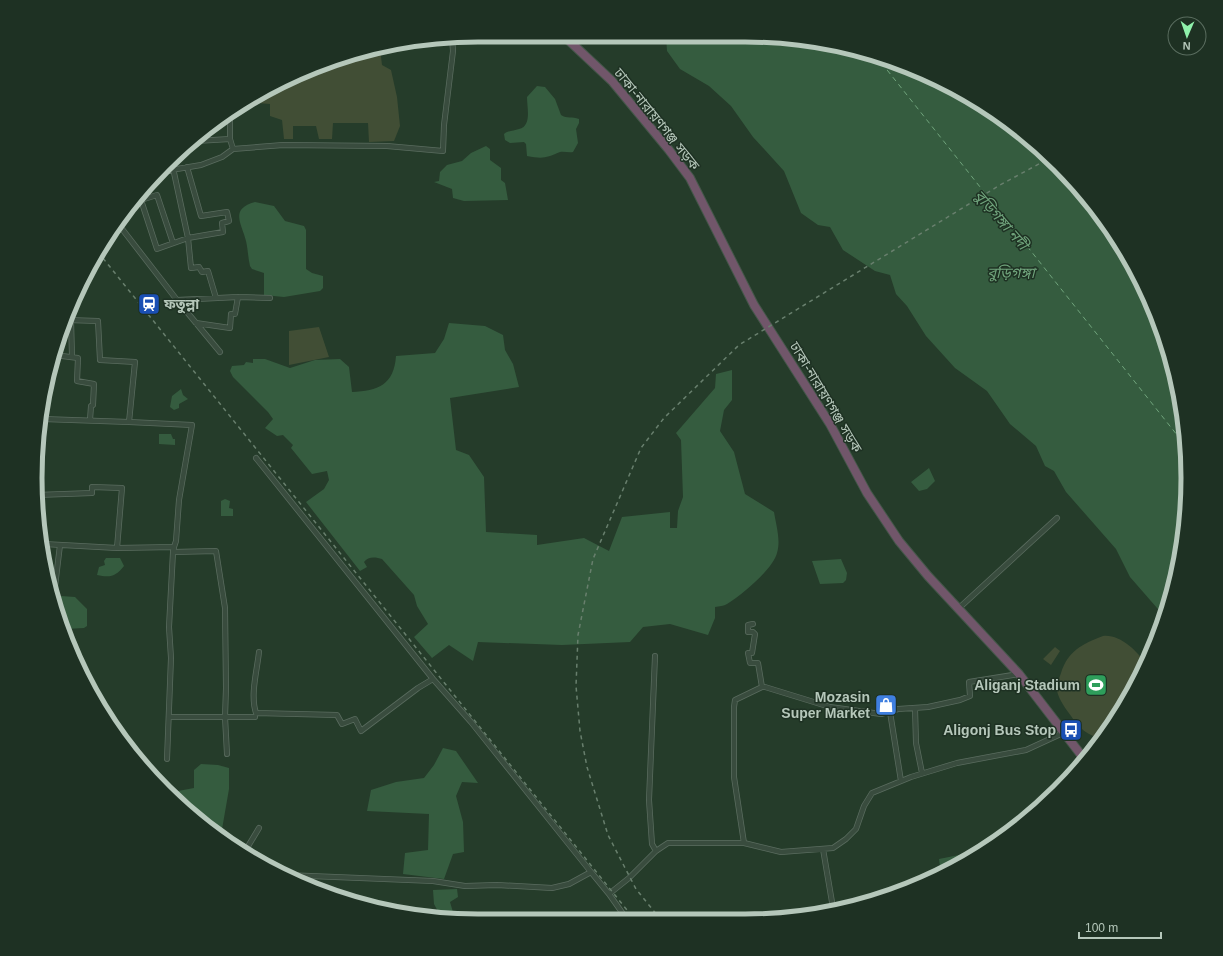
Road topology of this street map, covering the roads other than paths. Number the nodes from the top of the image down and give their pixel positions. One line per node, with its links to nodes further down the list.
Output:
1 (570, 42): 35 (highway, ঢাকা-নারায়ণগঞ্জ সড়ক)
2 (452, 43): 6 (street)
3 (230, 119): 4 (street)
4 (230, 139): 5 (street); 6 (street)
5 (202, 141)
6 (233, 149): 7 (street)
7 (187, 167): 8 (street); 12 (street)
8 (173, 168): 12 (street)
9 (144, 198): 13 (street)
10 (141, 202): 13 (street)
11 (121, 228): 17 (street)
12 (188, 238): 13 (street); 15 (street)
13 (173, 243)
14 (238, 296): 15 (street); 16 (street); 19 (street)
15 (216, 298): 17 (street)
16 (270, 298)
17 (177, 300): 19 (street)
18 (72, 320): 26 (street)
19 (196, 323): 21 (street)
20 (69, 326): 23 (street)
21 (220, 352)
22 (60, 355): 23 (street)
23 (72, 356): 25 (street)
24 (46, 419): 25 (street)
25 (90, 420): 26 (street)
26 (129, 422): 33 (street)
27 (256, 458): 40 (street)
28 (43, 494): 32 (street)
29 (1056, 518): 35 (street)
30 (47, 544): 31 (street)
31 (60, 545): 32 (street); 34 (street)
32 (117, 548): 33 (street)
33 (174, 549): 44 (street); 45 (street)
34 (55, 584)
35 (958, 609): 39 (highway, ঢাকা-নারায়ণগঞ্জ সড়ক)
36 (753, 624): 41 (street)
37 (259, 652): 40 (street)
38 (655, 656): 57 (street)
39 (1019, 674): 42 (street); 47 (highway, ঢাকা-নারায়ণগঞ্জ সড়ক)
40 (433, 679): 58 (street)
41 (762, 687): 43 (street); 54 (street)
42 (915, 708): 43 (street); 51 (street)
43 (890, 712): 52 (street)
44 (169, 717): 45 (street); 50 (street)
45 (224, 717): 46 (street); 48 (street)
46 (255, 717)
47 (1063, 733): 49 (highway, ঢাকা-নারায়ণগঞ্জ সড়ক); 51 (street)
48 (227, 754)
49 (1081, 756)
50 (166, 759)
51 (922, 773): 52 (street)
52 (901, 781): 56 (street)
53 (259, 828): 55 (street)
54 (744, 844): 56 (street); 57 (street)
55 (247, 848)
56 (823, 849): 61 (street)
57 (656, 851): 60 (street)
58 (591, 872): 59 (street); 60 (street)
59 (299, 876)
60 (608, 894): 62 (street)
61 (833, 905)
62 (623, 914)

